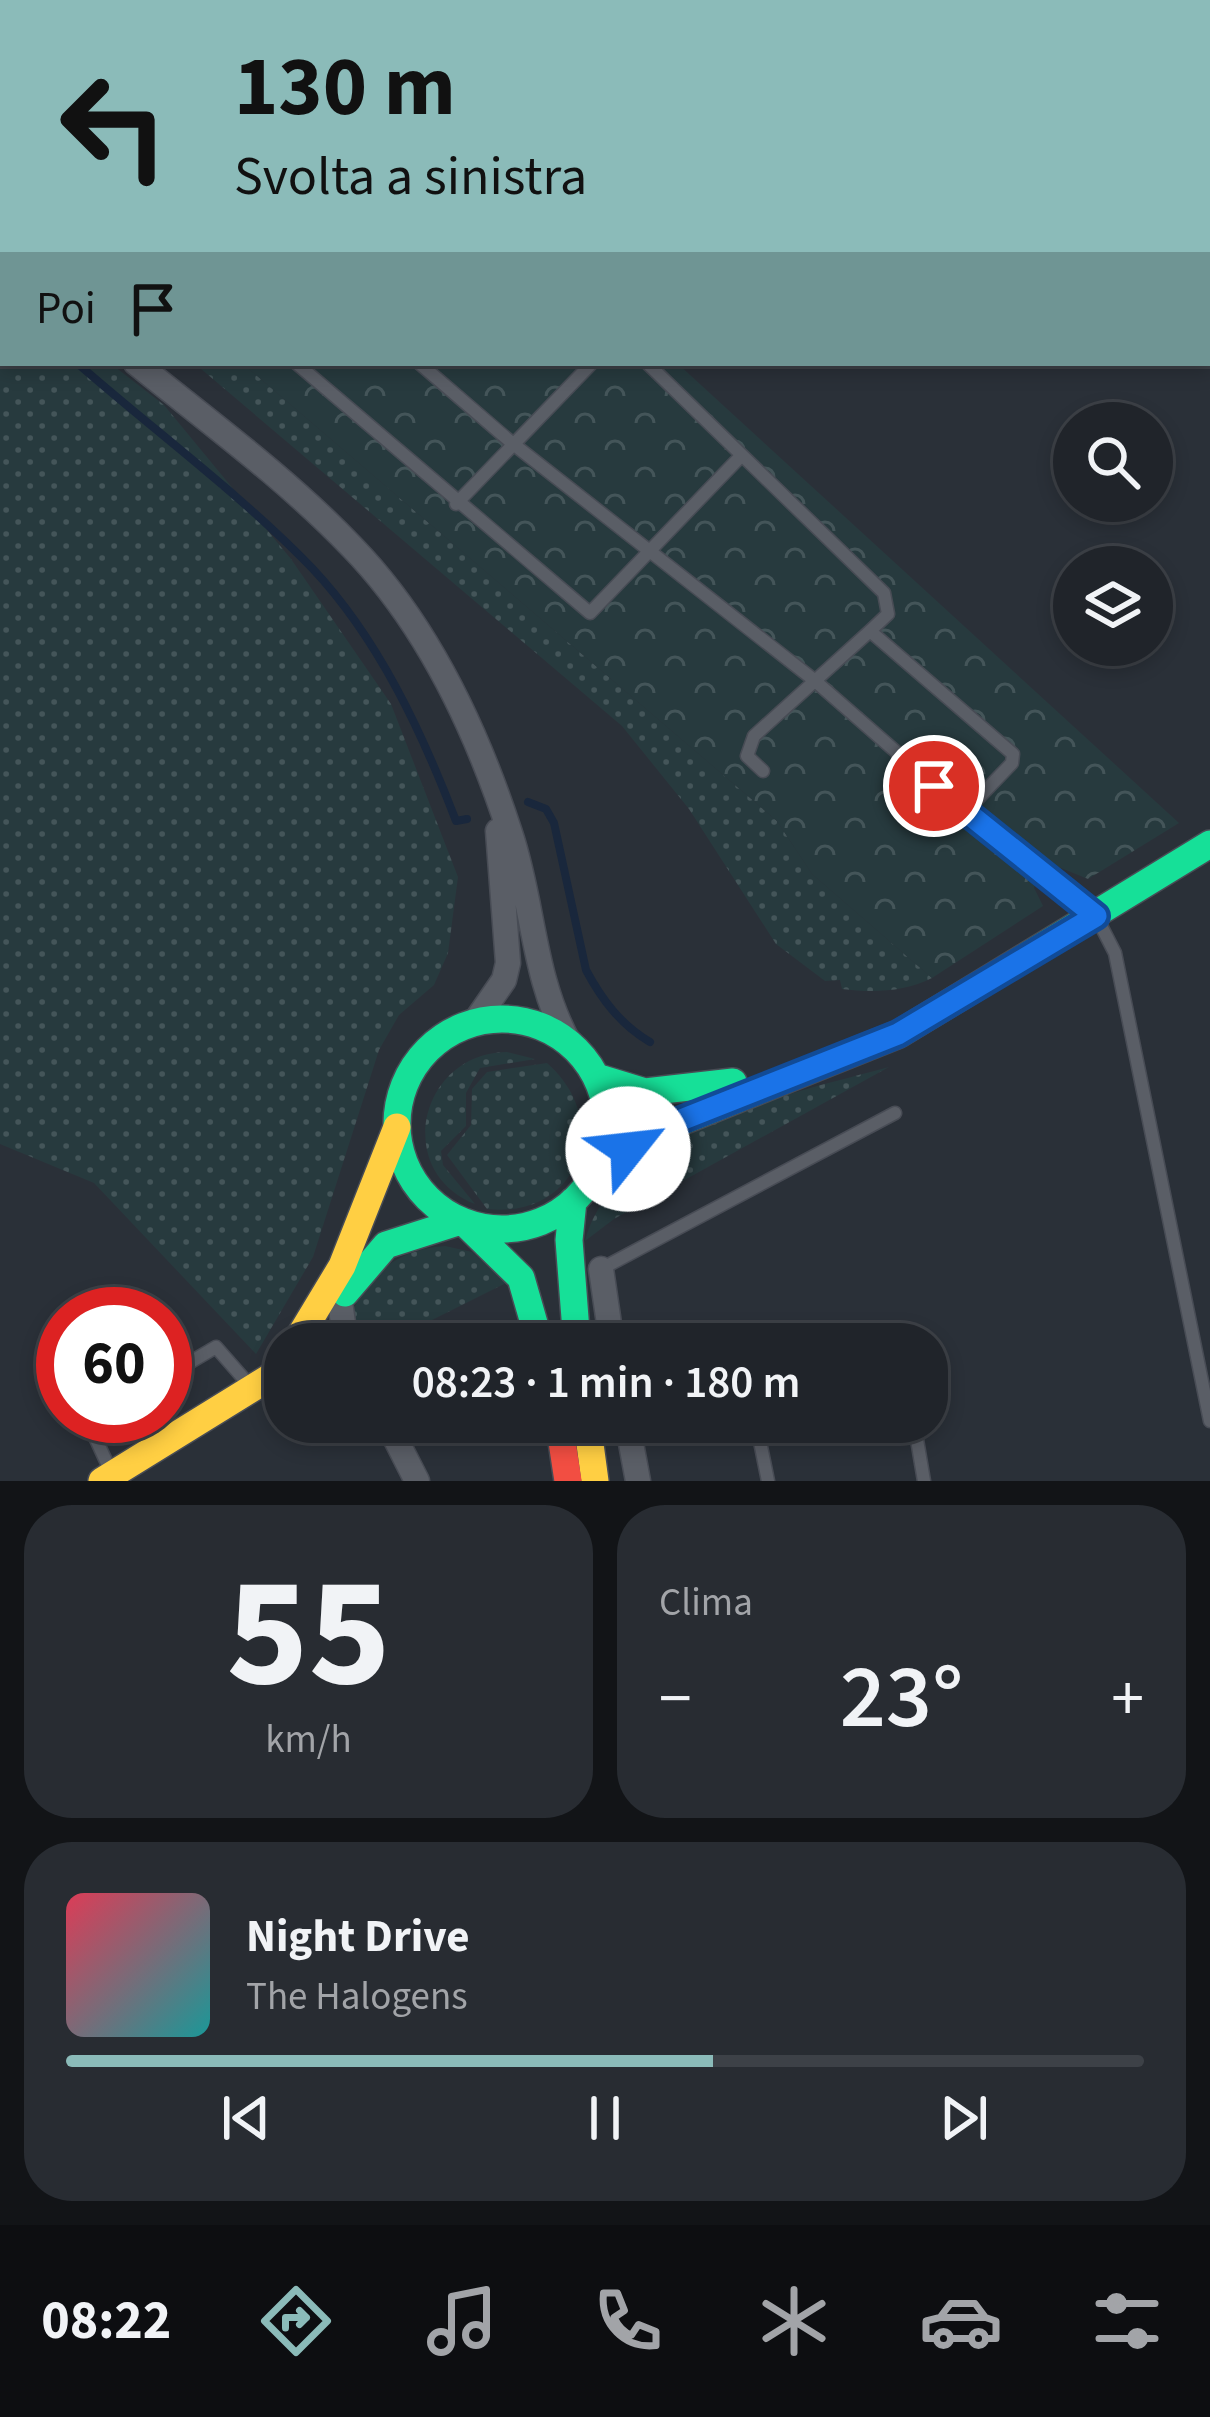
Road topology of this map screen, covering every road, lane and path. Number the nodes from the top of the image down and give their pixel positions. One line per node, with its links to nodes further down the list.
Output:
1 (140, 366): 13 (street)
2 (299, 366): 8 (lane)
3 (422, 366): 6 (lane)
4 (589, 366): 6 (lane)
5 (650, 366): 7 (lane)
6 (512, 443): 8 (lane); 9 (lane)
7 (741, 456): 9 (lane); 10 (lane)
8 (456, 504): 9 (lane)
9 (650, 551): 11 (lane)
10 (870, 632): 11 (lane); 14 (lane)
11 (814, 680): 12 (lane); 14 (lane)
12 (763, 770)
13 (497, 799): 17 (street); 18 (street)
14 (965, 812): 16 (lane)
15 (1210, 844): 16 (main road)
16 (1096, 916): 19 (main road); 36 (lane)
17 (475, 1022): 18 (main road); 22 (main road)
18 (569, 1043): 20 (main road)
19 (826, 1063): 20 (main road); 23 (main road)
20 (596, 1078): 23 (main road)
21 (895, 1113): 25 (lane)
22 (397, 1127): 24 (main road); 27 (main road)
23 (580, 1194): 24 (main road); 31 (main road)
24 (460, 1220): 26 (main road); 30 (main road)
25 (601, 1269): 32 (street)
26 (340, 1302): 28 (main road); 29 (street)
27 (309, 1323)
28 (325, 1323)
29 (343, 1323)
30 (534, 1323)
31 (575, 1323)
32 (609, 1323)
33 (192, 1361): 34 (lane)
34 (264, 1383)
35 (264, 1386): 44 (main road)
36 (1210, 1421)
37 (95, 1443): 44 (lane)
38 (398, 1443): 45 (street)
39 (563, 1443): 46 (main road)
40 (590, 1443): 47 (main road)
41 (631, 1443): 48 (street)
42 (760, 1443): 49 (lane)
43 (918, 1443): 50 (lane)
44 (107, 1478)
45 (417, 1481)
46 (568, 1481)
47 (595, 1481)
48 (638, 1481)
49 (768, 1481)
50 (924, 1481)

